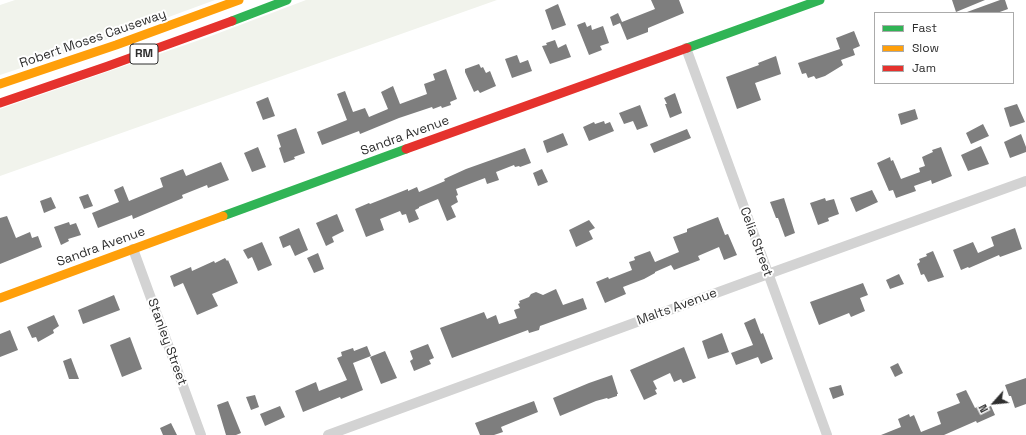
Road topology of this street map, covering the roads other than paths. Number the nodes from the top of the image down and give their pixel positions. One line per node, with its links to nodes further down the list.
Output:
1 (239, 0): 5 (main road, Robert Moses Causeway / RM)
2 (287, 0): 6 (main road, RM)
3 (820, 0): 4 (main road, Sandra Avenue)
4 (686, 48): 8 (main road, Sandra Avenue); 9 (street, Celia Street)
5 (0, 84)
6 (0, 103)
7 (1026, 181): 9 (street, Malts Avenue)
8 (133, 249): 10 (main road, Sandra Avenue); 11 (street, Stanley Street)
9 (768, 274): 12 (street, Malts Avenue); 13 (street, Celia Street)
10 (0, 298)
11 (201, 435)
12 (328, 435)
13 (827, 435)

